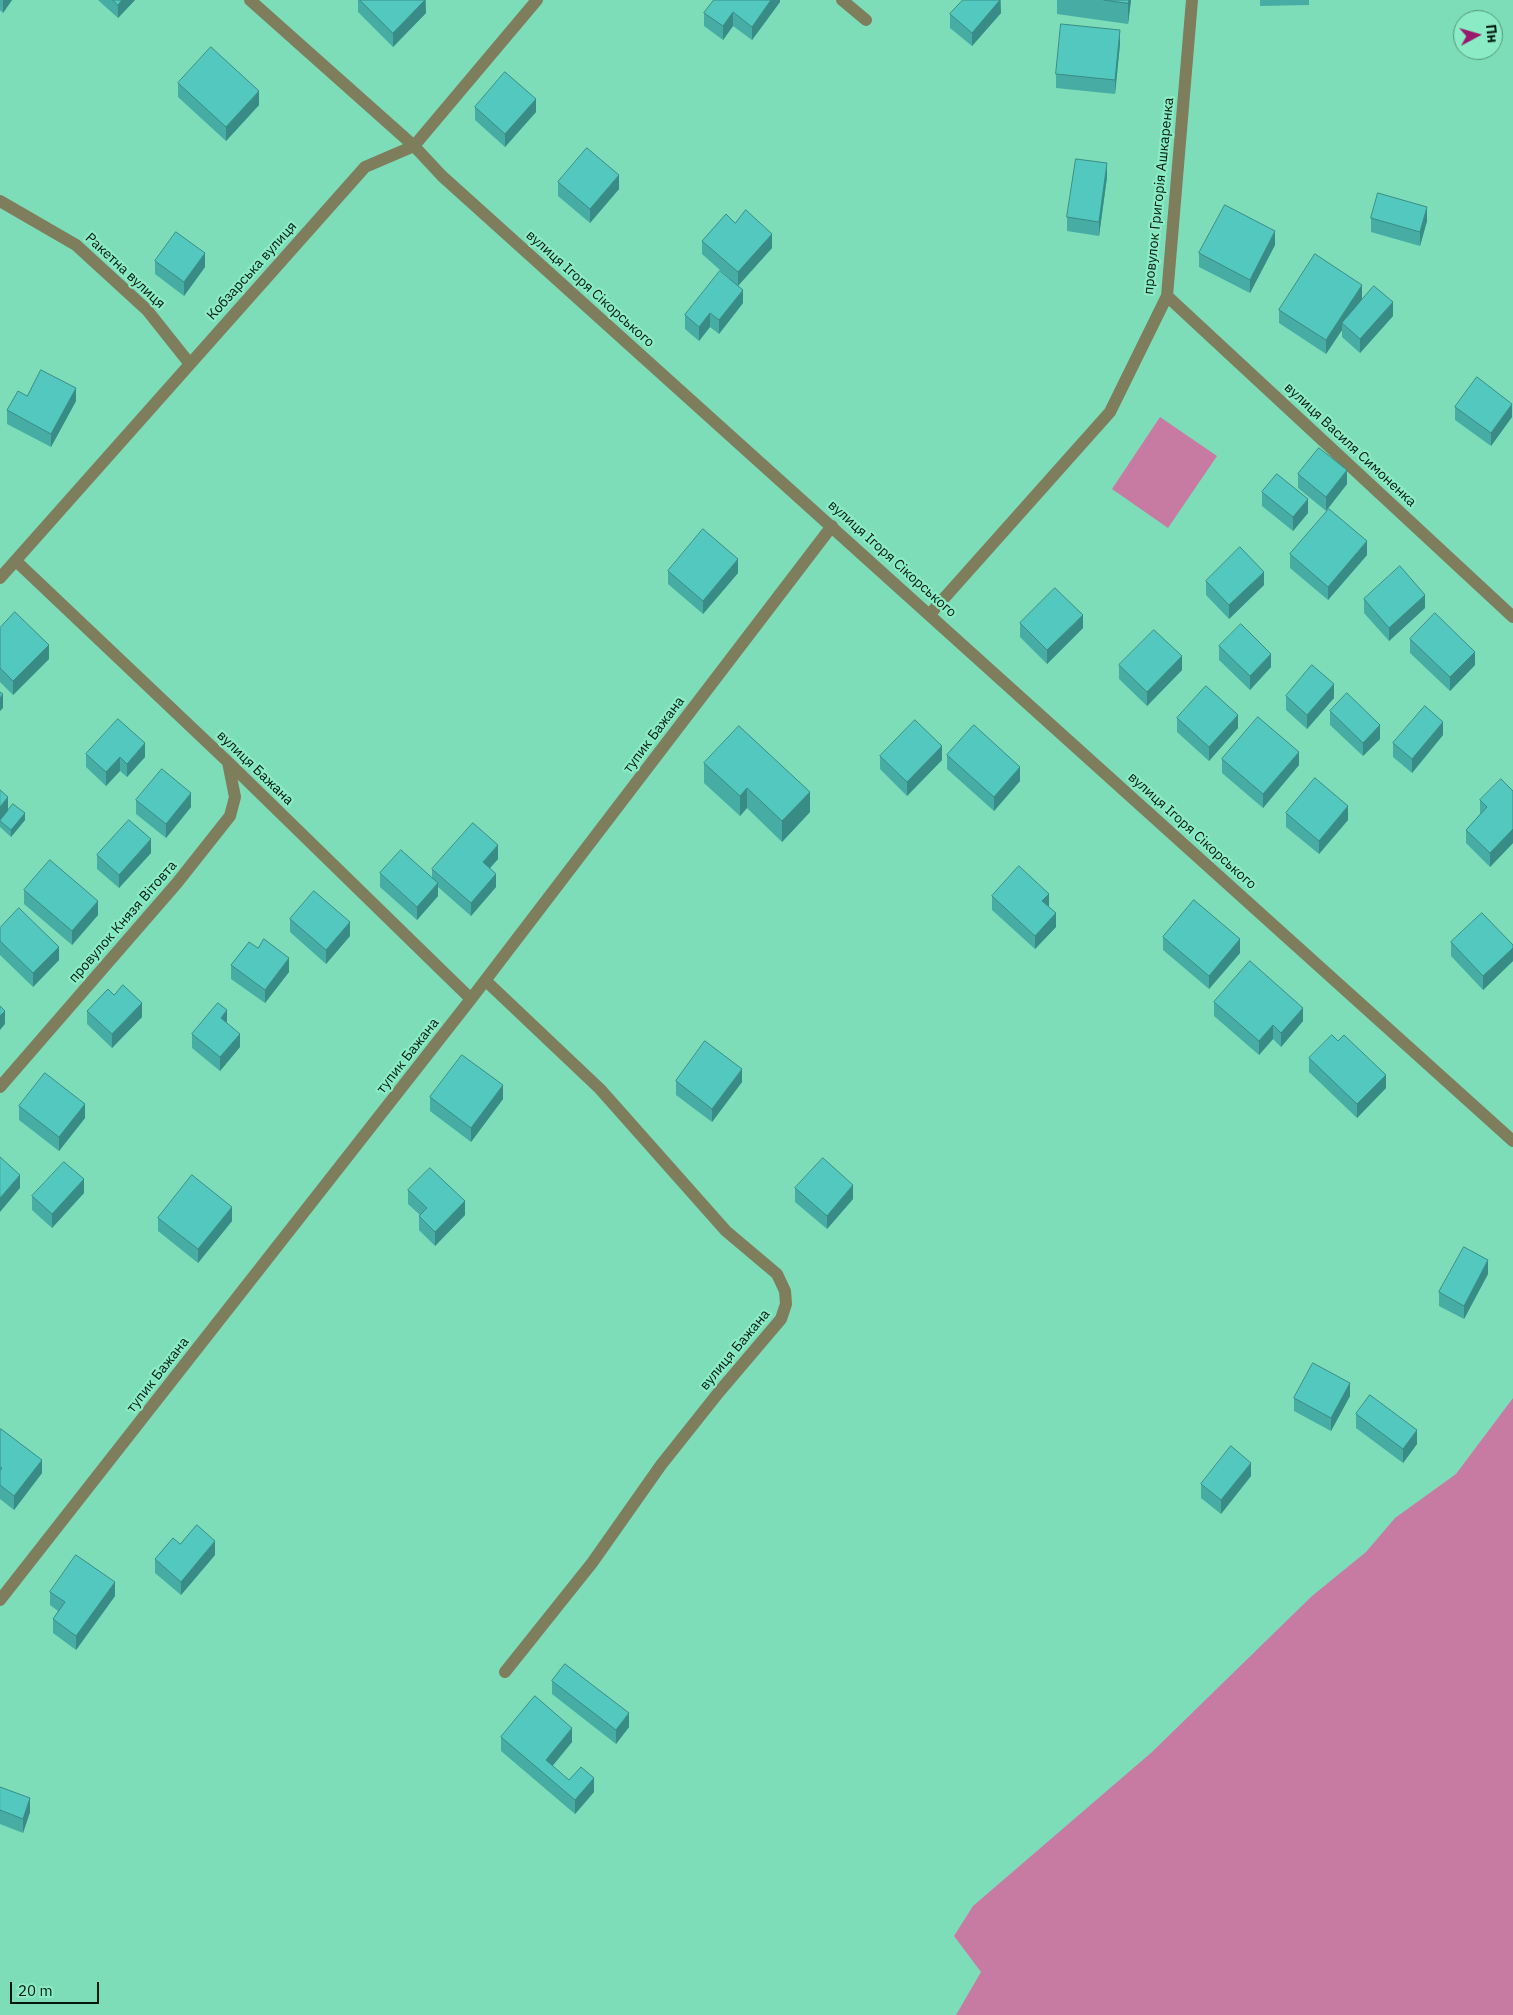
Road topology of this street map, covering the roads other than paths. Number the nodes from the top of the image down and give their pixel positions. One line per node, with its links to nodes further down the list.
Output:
1 (250, 0): 6 (street, вулиця Ігоря Сікорського)
2 (537, 0): 6 (street, Кобзарська вулиця)
3 (842, 0): 5 (street)
4 (1192, 0): 8 (street, провулок Григорія Ашкаренка)
5 (866, 20)
6 (414, 146): 9 (street, Кобзарська вулиця); 10 (street, вулиця Ігоря Сікорського)
7 (0, 201): 9 (street, Ракетна вулиця)
8 (1167, 296): 13 (street, провулок Григорія Ашкаренка); 14 (street, вулиця Василя Симоненка)
9 (190, 364): 11 (street, Кобзарська вулиця)
10 (832, 526): 13 (street, вулиця Ігоря Сікорського); 16 (street, тупик Бажана)
11 (16, 561): 12 (street, Кобзарська вулиця); 15 (street, вулиця Бажана)
12 (0, 578)
13 (930, 614): 19 (street, вулиця Ігоря Сікорського)
14 (1513, 617)
15 (228, 762): 17 (street, вулиця Бажана); 18 (street, провулок Князя Вітовта)
16 (486, 981): 17 (street, тупик Бажана); 21 (street, вулиця Бажана)
17 (471, 1000): 20 (street, тупик Бажана)
18 (0, 1087)
19 (1513, 1141)
20 (0, 1600)
21 (505, 1672)

